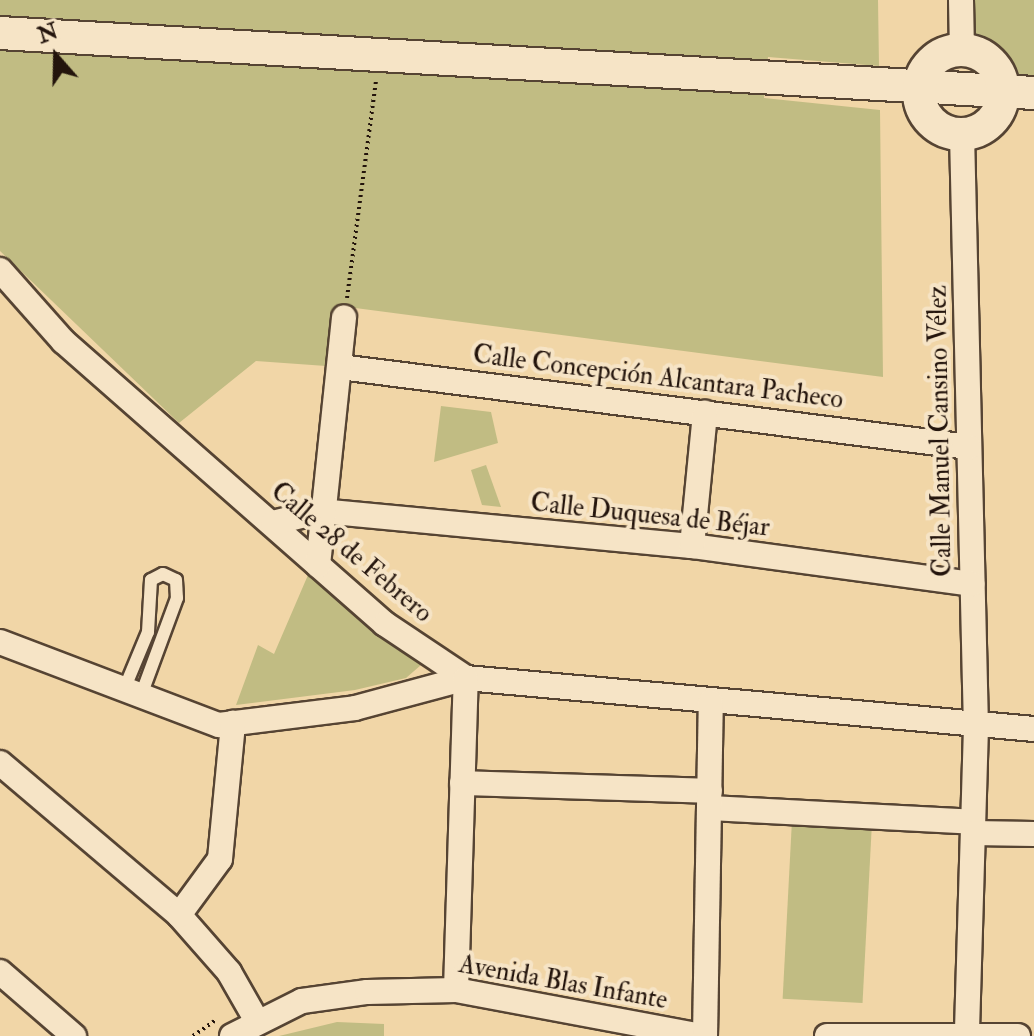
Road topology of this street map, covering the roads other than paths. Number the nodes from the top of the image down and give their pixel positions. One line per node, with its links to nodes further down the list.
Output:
1 (961, 0): 3 (street)
2 (0, 33): 4 (street)
3 (962, 50): 4 (street); 5 (street)
4 (919, 89): 5 (street); 6 (street)
5 (1018, 93): 6 (street)
6 (962, 134): 11 (street, Calle Manuel Cansino Vélez)
7 (0, 270): 13 (street, Calle 28 de Febrero)
8 (344, 317): 9 (street)
9 (340, 367): 10 (street, Calle Concepción Alcantara Pacheco); 12 (street)
10 (705, 413): 11 (street, Calle Concepción Alcantara Pacheco); 14 (street)
11 (969, 447): 16 (street, Calle Manuel Cansino Vélez)
12 (321, 511): 13 (street); 14 (street, Calle Duquesa de Béjar); 15 (street)
13 (280, 530): 15 (street, Calle 28 de Febrero)
14 (692, 546): 16 (street, Calle Duquesa de Béjar)
15 (318, 565): 18 (street, Calle 28 de Febrero)
16 (972, 584): 22 (street, Calle Manuel Cansino Vélez)
17 (0, 642): 19 (street)
18 (466, 678): 20 (street, Calle 28 de Febrero); 21 (street); 25 (street)
19 (131, 695): 19 (lane); 21 (street)
20 (711, 702): 22 (street, Calle 28 de Febrero); 26 (street)
21 (233, 723): 29 (street)
22 (976, 727): 23 (street, Calle 28 de Febrero); 27 (street, Calle Manuel Cansino Vélez)
23 (1034, 729)
24 (0, 763): 29 (street)
25 (462, 783): 26 (street); 31 (street)
26 (710, 800): 27 (street); 36 (street)
27 (973, 827): 28 (street); 33 (street, Calle Manuel Cansino Vélez)
28 (1034, 834)
29 (179, 915): 32 (street)
30 (0, 972): 34 (street)
31 (456, 990): 32 (street, Avenida Blas Infante); 36 (street, Avenida Blas Infante)
32 (257, 1021): 35 (street, Avenida Blas Infante)
33 (967, 1035): 37 (street); 38 (street)
34 (74, 1036)
35 (232, 1036)
36 (703, 1036)
37 (827, 1036)
38 (1018, 1036)

